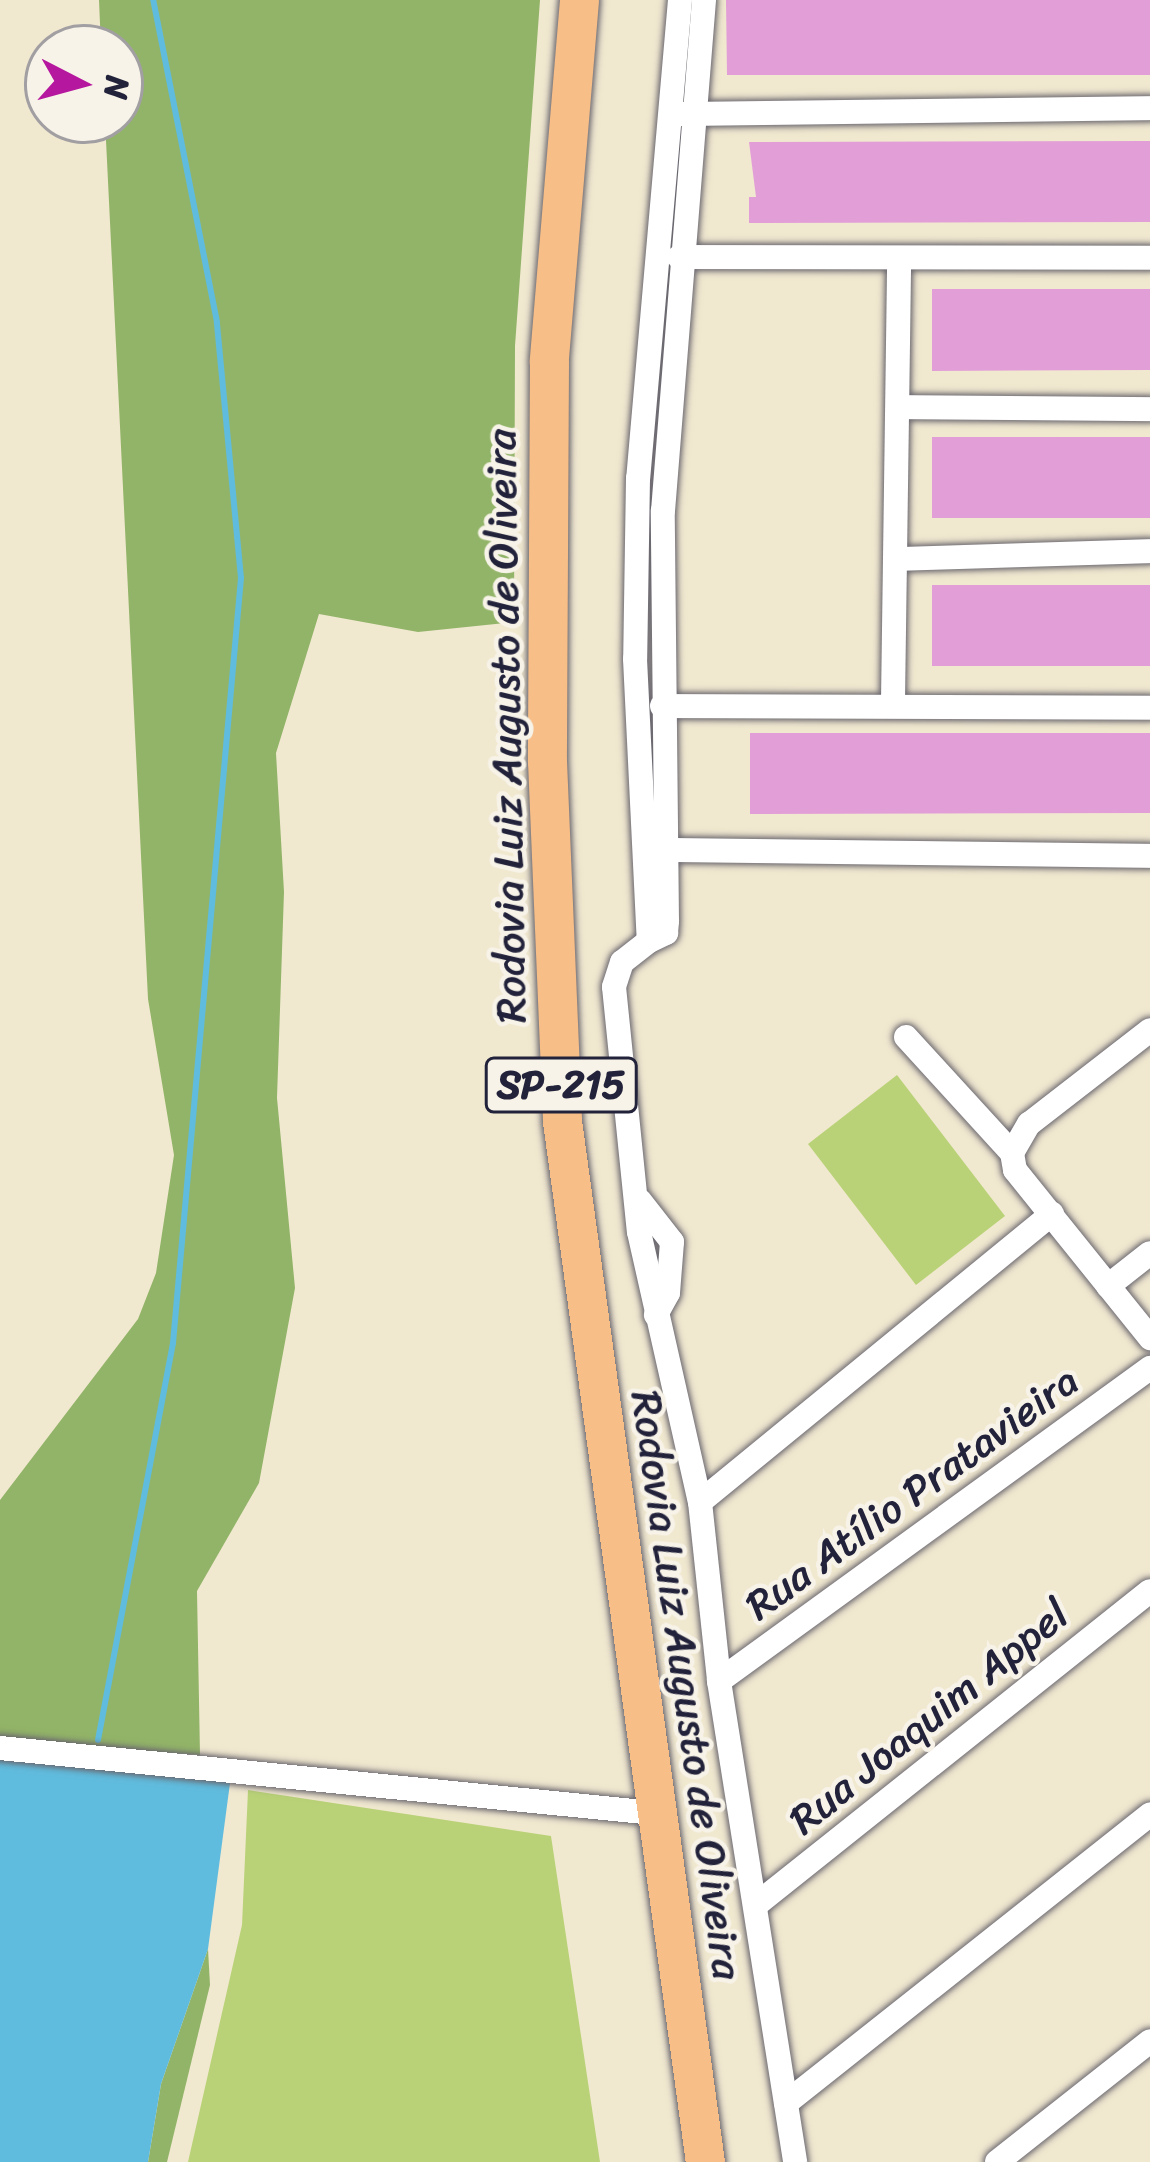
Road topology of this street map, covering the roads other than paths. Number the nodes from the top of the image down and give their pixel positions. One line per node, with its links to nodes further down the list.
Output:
1 (579, 0): 31 (highway, Rodovia Luiz Augusto de Oliveira / SP-215)
2 (680, 0): 5 (street)
3 (704, 0): 5 (street)
4 (1150, 108): 5 (street)
5 (679, 114): 6 (street); 18 (street)
6 (679, 257): 8 (street); 14 (street)
7 (1150, 258): 8 (street)
8 (899, 262): 9 (street)
9 (899, 407): 10 (street); 12 (street)
10 (1150, 409)
11 (1150, 551): 12 (street)
12 (898, 559): 13 (street)
13 (893, 701): 14 (street); 15 (street)
14 (662, 706): 16 (street)
15 (1150, 708)
16 (665, 850): 17 (street); 18 (street)
17 (1150, 856)
18 (649, 940): 27 (street)
19 (1150, 1030): 21 (street)
20 (906, 1037): 21 (street)
21 (1012, 1153): 22 (street)
22 (1052, 1214): 24 (street); 27 (street)
23 (1150, 1252): 24 (street)
24 (1108, 1286): 25 (street)
25 (1150, 1338)
26 (1150, 1368): 29 (street, Rua Atílio Pratavieira)
27 (700, 1502): 29 (street)
28 (1150, 1591): 33 (street, Rua Joaquim Appel)
29 (719, 1681): 33 (street)
30 (0, 1748): 31 (street)
31 (654, 1813): 36 (highway, Rodovia Luiz Augusto de Oliveira / SP-215)
32 (1150, 1814): 35 (street)
33 (757, 1904): 35 (street)
34 (1150, 2041): 38 (street)
35 (786, 2103): 37 (street)
36 (705, 2162)
37 (795, 2162)
38 (998, 2162)

